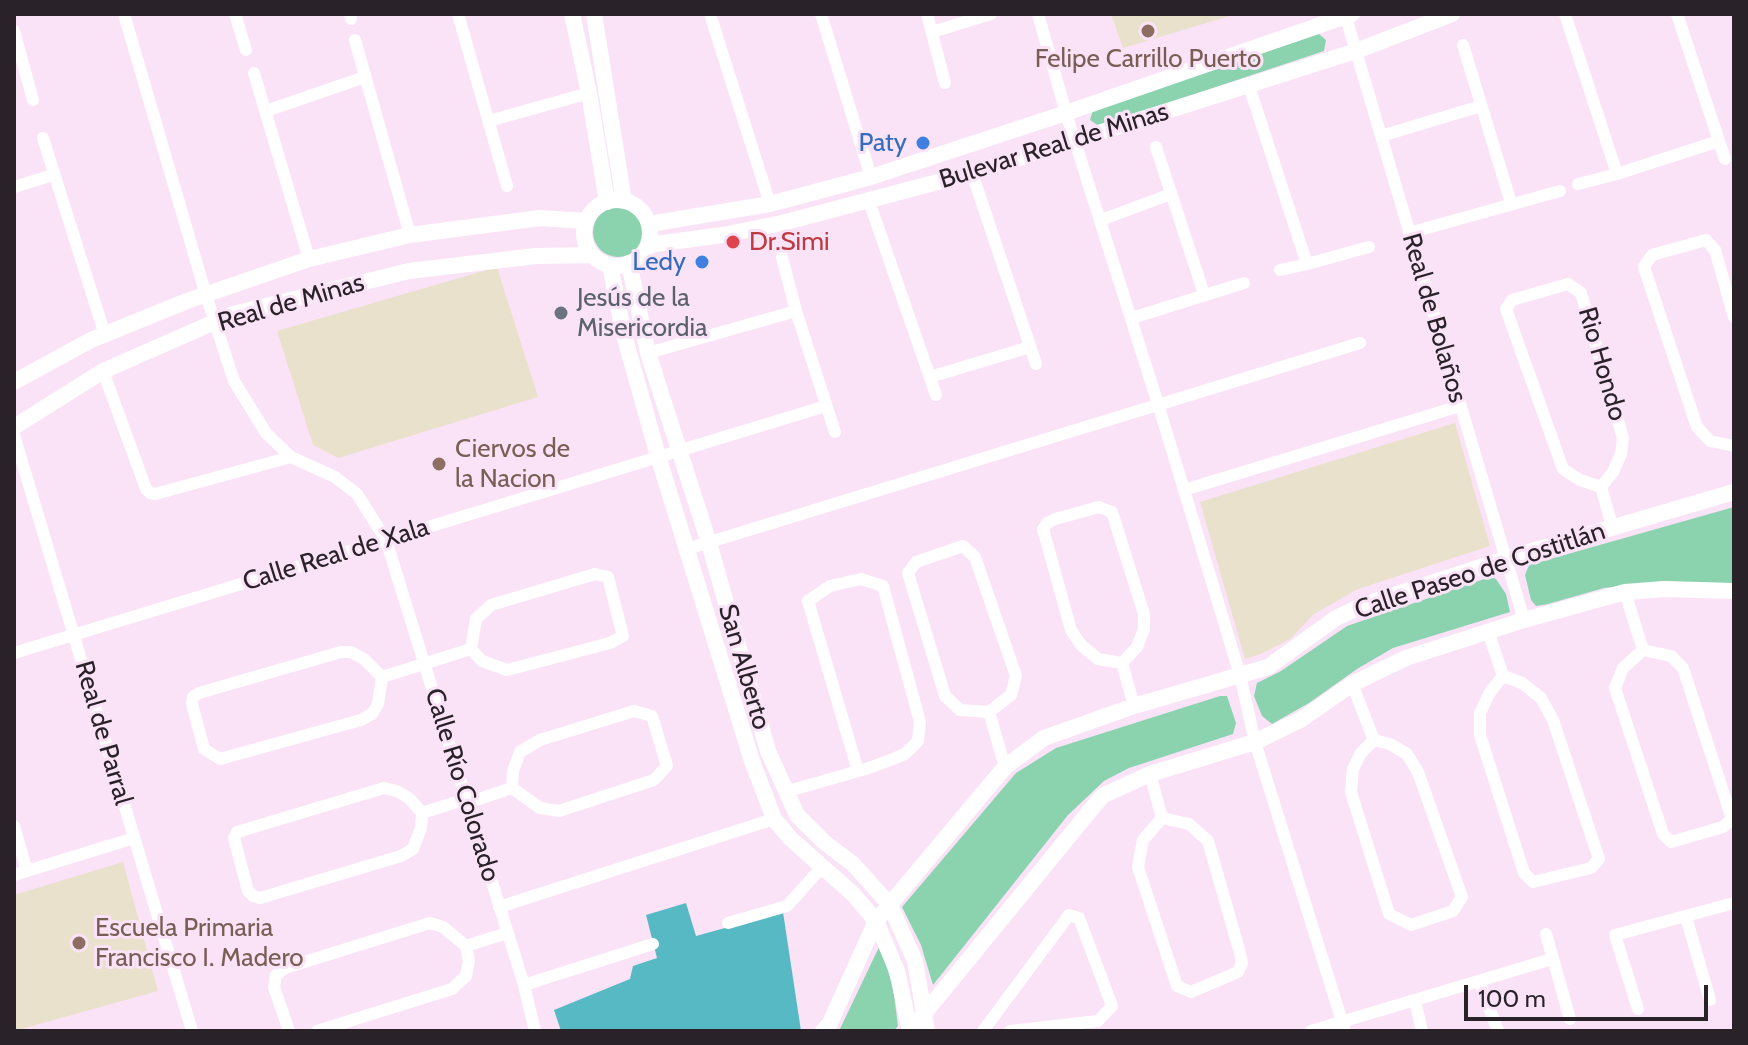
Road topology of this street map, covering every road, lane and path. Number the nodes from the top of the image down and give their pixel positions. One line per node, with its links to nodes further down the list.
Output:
1 (124, 14): 67 (street)
2 (235, 14): 19 (street)
3 (458, 14): 31 (street)
4 (572, 14): 26 (street)
5 (594, 14): 47 (street)
6 (710, 14): 50 (street)
7 (821, 14): 41 (street)
8 (927, 14): 16 (street)
9 (991, 14): 16 (street)
10 (1038, 14): 30 (street)
11 (1452, 14): 20 (street, Bulevar Real de Minas)
12 (1565, 14): 39 (street)
13 (1677, 14): 35 (street)
14 (1348, 15): 20 (street, Real de Bolaños); 30 (street, Bulevar Real de Minas)
15 (14, 31): 23 (street)
16 (932, 32): 24 (street)
17 (355, 40): 22 (street)
18 (1463, 45): 28 (street)
19 (246, 50)
20 (1356, 51): 25 (street, Bulevar Real de Minas); 32 (street, Real de Bolaños)
21 (254, 73): 29 (street)
22 (365, 77): 29 (street); 55 (street)
23 (20, 78): 27 (street)
24 (945, 83)
25 (1249, 86): 34 (street, Bulevar Real de Minas); 62 (street)
26 (589, 93): 31 (street); 47 (street)
27 (33, 100)
28 (1481, 106): 32 (street); 49 (street)
29 (266, 111): 60 (street)
30 (1066, 113): 34 (street); 41 (street, Bulevar Real de Minas)
31 (489, 121): 43 (street)
32 (1381, 136): 54 (street, Real de Bolaños)
33 (43, 138): 40 (street)
34 (1075, 139): 38 (street, Bulevar Real de Minas); 51 (street)
35 (1719, 141): 37 (street); 39 (street)
36 (1156, 147): 46 (street)
37 (1725, 159)
38 (972, 173): 48 (street, Bulevar Real de Minas); 74 (street)
39 (1617, 174): 42 (street)
40 (53, 175): 44 (street); 72 (street)
41 (871, 177): 50 (street, Bulevar Real de Minas)
42 (1578, 184)
43 (507, 186)
44 (14, 187)
45 (1560, 191): 49 (street)
46 (1171, 194): 51 (street); 66 (street)
47 (615, 201): 52 (street); 53 (street)
48 (869, 201): 56 (street, Bulevar Real de Minas); 78 (street)
49 (1511, 203): 54 (street)
50 (770, 204): 53 (street, Bulevar Real de Minas)
51 (1101, 220): 70 (street)
52 (586, 221): 55 (street, Real de Minas); 58 (street)
53 (649, 224): 56 (street)
54 (1409, 233): 83 (street, Real de Bolaños)
55 (410, 235): 60 (street, Real de Minas)
56 (648, 245): 61 (street)
57 (1369, 247): 62 (street)
58 (592, 255): 63 (street); 71 (street, Real de Minas)
59 (782, 257): 68 (street)
60 (309, 259): 67 (street, Real de Minas)
61 (629, 263): 63 (street); 75 (street, San Alberto)
62 (1307, 264): 64 (street)
63 (610, 265): 89 (street, San Alberto)
64 (1280, 270)
65 (1244, 283): 66 (street)
66 (1204, 294): 70 (street)
67 (206, 295): 71 (street); 72 (street, Real de Minas)
68 (796, 311): 75 (street); 82 (street)
69 (1734, 317): 87 (street)
70 (1132, 318): 81 (street)
71 (216, 322): 77 (street, Real de Minas); 90 (street)
72 (105, 335): 79 (street, Real de Minas)
73 (1360, 343): 81 (street)
74 (1030, 347): 76 (street); 78 (street)
75 (648, 353): 88 (street, San Alberto)
76 (1036, 364)
77 (103, 371): 84 (street, Real de Minas); 90 (street)
78 (930, 377): 80 (street)
79 (14, 382)
80 (936, 395)
81 (1158, 404): 92 (street); 96 (street)
82 (826, 406): 85 (street); 88 (street, Calle Real de Xala)
83 (1460, 406): 92 (street); 98 (street, Real de Bolaños)
84 (14, 427)
85 (835, 432)
86 (14, 435): 103 (street, Real de Parral)
87 (1734, 446)
88 (679, 449): 89 (street, Calle Real de Xala); 96 (street, San Alberto)
89 (658, 456): 95 (street, Calle Real de Xala); 97 (street, San Alberto)
90 (291, 457): 95 (street, Calle Río Colorado)
91 (1601, 487): 91 (street, Rio Hondo); 94 (street)
92 (1184, 490): 109 (street)
93 (1734, 492): 94 (street, Calle Paseo de Costitlán)
94 (1613, 529): 98 (street, Calle Paseo de Costitlán)
95 (386, 540): 103 (street, Calle Real de Xala); 108 (street, Calle Río Colorado)
96 (709, 543): 97 (street); 121 (street, San Alberto)
97 (687, 549): 125 (street, San Alberto)
98 (1505, 559): 101 (street, Real de Bolaños); 109 (street, Calle Paseo de Costitlán)
99 (1734, 591): 100 (street)
100 (1625, 592): 101 (street); 105 (street)
101 (1524, 620): 102 (street)
102 (1488, 631): 110 (street); 112 (street)
103 (74, 635): 106 (street, Calle Real de Xala); 127 (street, Real de Parral)
104 (471, 649): 104 (street); 108 (street)
105 (1643, 650): 105 (street)
106 (14, 653)
107 (1122, 663): 107 (street); 113 (street)
108 (424, 664): 111 (street); 122 (street, Calle Río Colorado)
109 (1240, 675): 113 (street, Calle Paseo de Costitlán); 116 (street)
110 (1503, 676): 110 (street)
111 (382, 677): 111 (street)
112 (1352, 684): 115 (street); 116 (street)
113 (1134, 706): 117 (street, Calle Paseo de Costitlán)
114 (989, 712): 114 (street); 117 (street)
115 (1374, 740): 115 (street)
116 (1255, 742): 119 (street); 148 (street)
117 (1005, 767): 131 (street, Calle Paseo de Costitlán)
118 (858, 771): 118 (street); 121 (street)
119 (1150, 774): 124 (street); 146 (street)
120 (512, 788): 120 (street); 122 (street)
121 (785, 792): 131 (street, San Alberto)
122 (466, 801): 123 (street); 132 (street, Calle Río Colorado)
123 (422, 813): 123 (street)
124 (1162, 818): 124 (street)
125 (774, 819): 128 (street, San Alberto); 132 (street)
126 (14, 826): 129 (street)
127 (134, 838): 129 (street); 149 (street, Real de Parral)
128 (823, 866): 134 (street, San Alberto); 135 (street)
129 (20, 873)
130 (1734, 903): 133 (street)
131 (890, 905): 134 (street, Calle Paseo de Costitlán); 146 (street, San Alberto)
132 (499, 907): 136 (street, Calle Río Colorado)
133 (1686, 917): 143 (street); 145 (street)
134 (876, 921): 153 (street, Calle Paseo de Costitlán); 154 (street, San Alberto)
135 (728, 923)
136 (507, 933): 139 (street); 142 (street, Calle Río Colorado)
137 (1546, 934): 140 (street)
138 (653, 944): 142 (street)
139 (466, 946): 150 (street); 151 (street)
140 (1552, 959): 141 (street); 147 (street)
141 (1479, 981): 144 (street); 160 (street)
142 (524, 985): 152 (street, Calle Río Colorado)
143 (1710, 1000)
144 (1415, 1001): 148 (street); 159 (street)
145 (1638, 1009)
146 (924, 1012): 154 (street); 155 (street, San Alberto)
147 (1570, 1019)
148 (1343, 1027): 158 (street)
149 (192, 1031)
150 (289, 1031)
151 (317, 1031)
152 (535, 1031)
153 (823, 1031)
154 (910, 1031)
155 (927, 1031)
156 (983, 1031): 157 (street)
157 (1010, 1031)
158 (1311, 1031)
159 (1422, 1031)
160 (1498, 1031)

